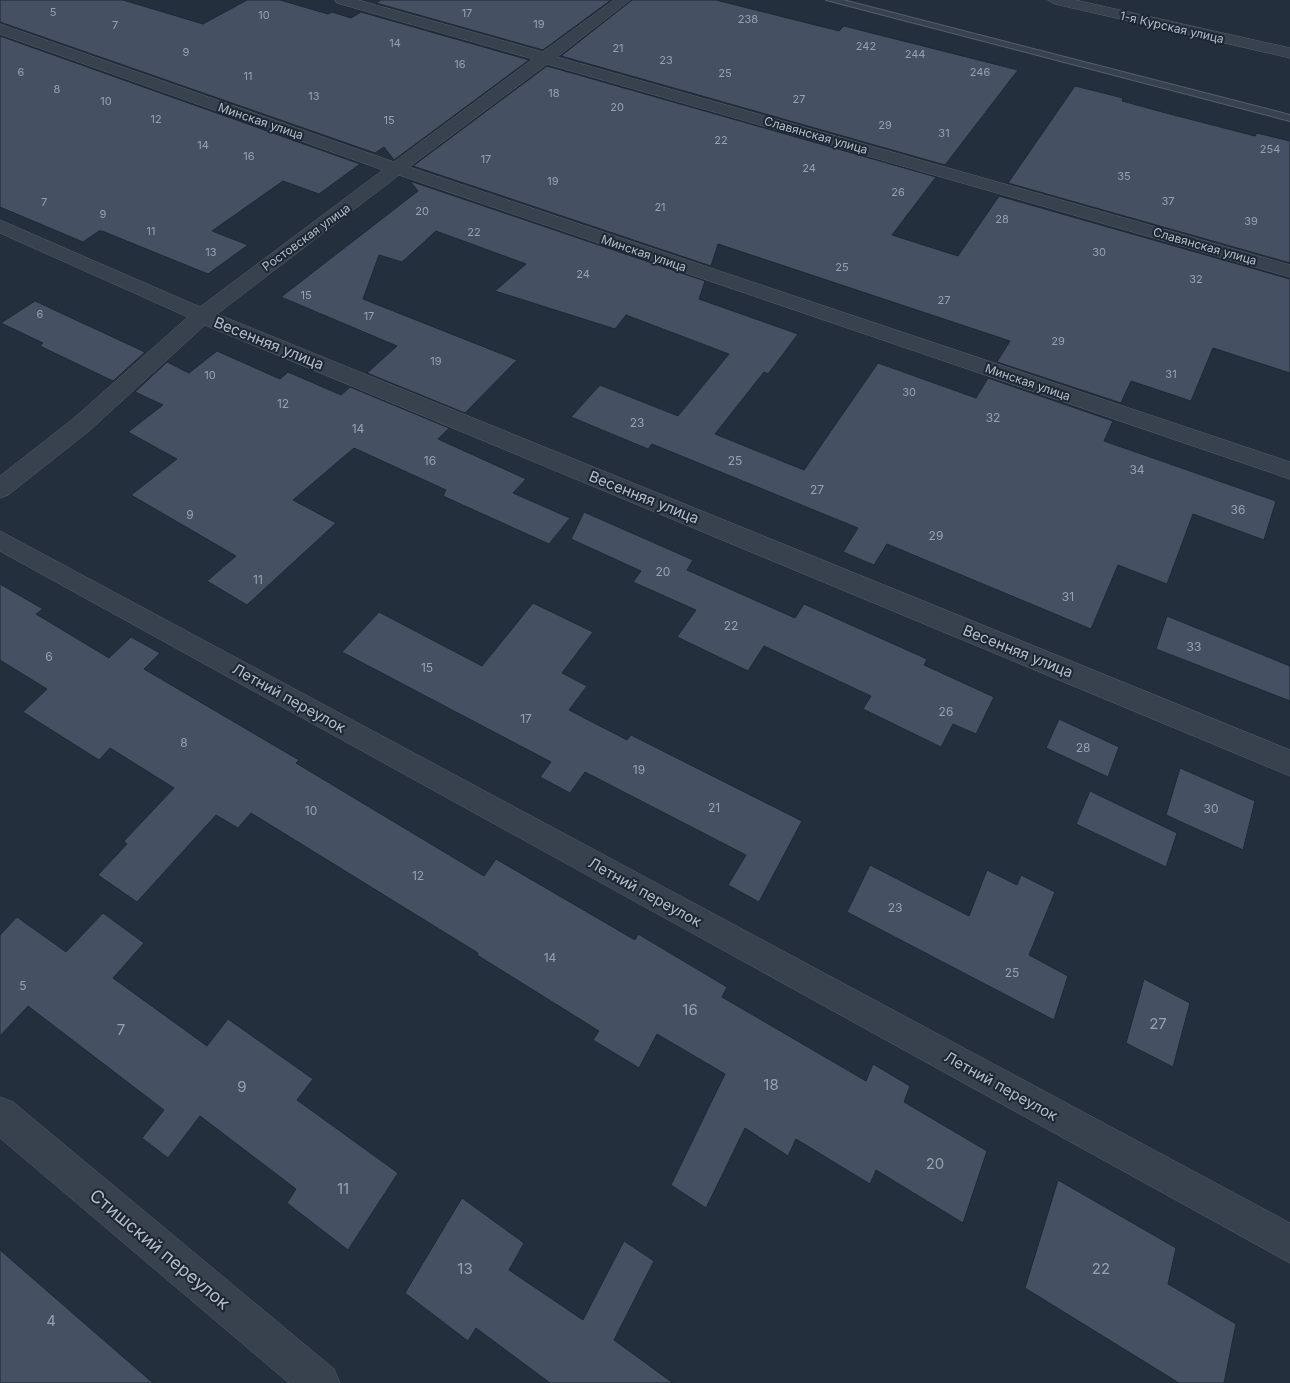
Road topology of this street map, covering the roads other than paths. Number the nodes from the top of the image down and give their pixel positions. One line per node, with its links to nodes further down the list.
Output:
1 (342, 0): 7 (street, Славянская улица)
2 (623, 0): 7 (street, Ростовская улица)
3 (831, 0): 8 (lane)
4 (1054, 0): 6 (street, 1-я Курская улица)
5 (0, 29): 9 (street, Минская улица)
6 (1290, 53)
7 (545, 58): 9 (street, Ростовская улица); 11 (street, Славянская улица)
8 (1290, 118)
9 (397, 169): 12 (street, Ростовская улица); 13 (street, Минская улица)
10 (0, 226): 12 (street, Весенняя улица)
11 (1290, 271)
12 (202, 316): 14 (street, Ростовская улица); 16 (street, Весенняя улица)
13 (1290, 471)
14 (0, 489)
15 (0, 540): 18 (street, Летний переулок)
16 (1290, 763)
17 (0, 1115): 19 (street, Стишский переулок)
18 (1290, 1244)
19 (320, 1383)

